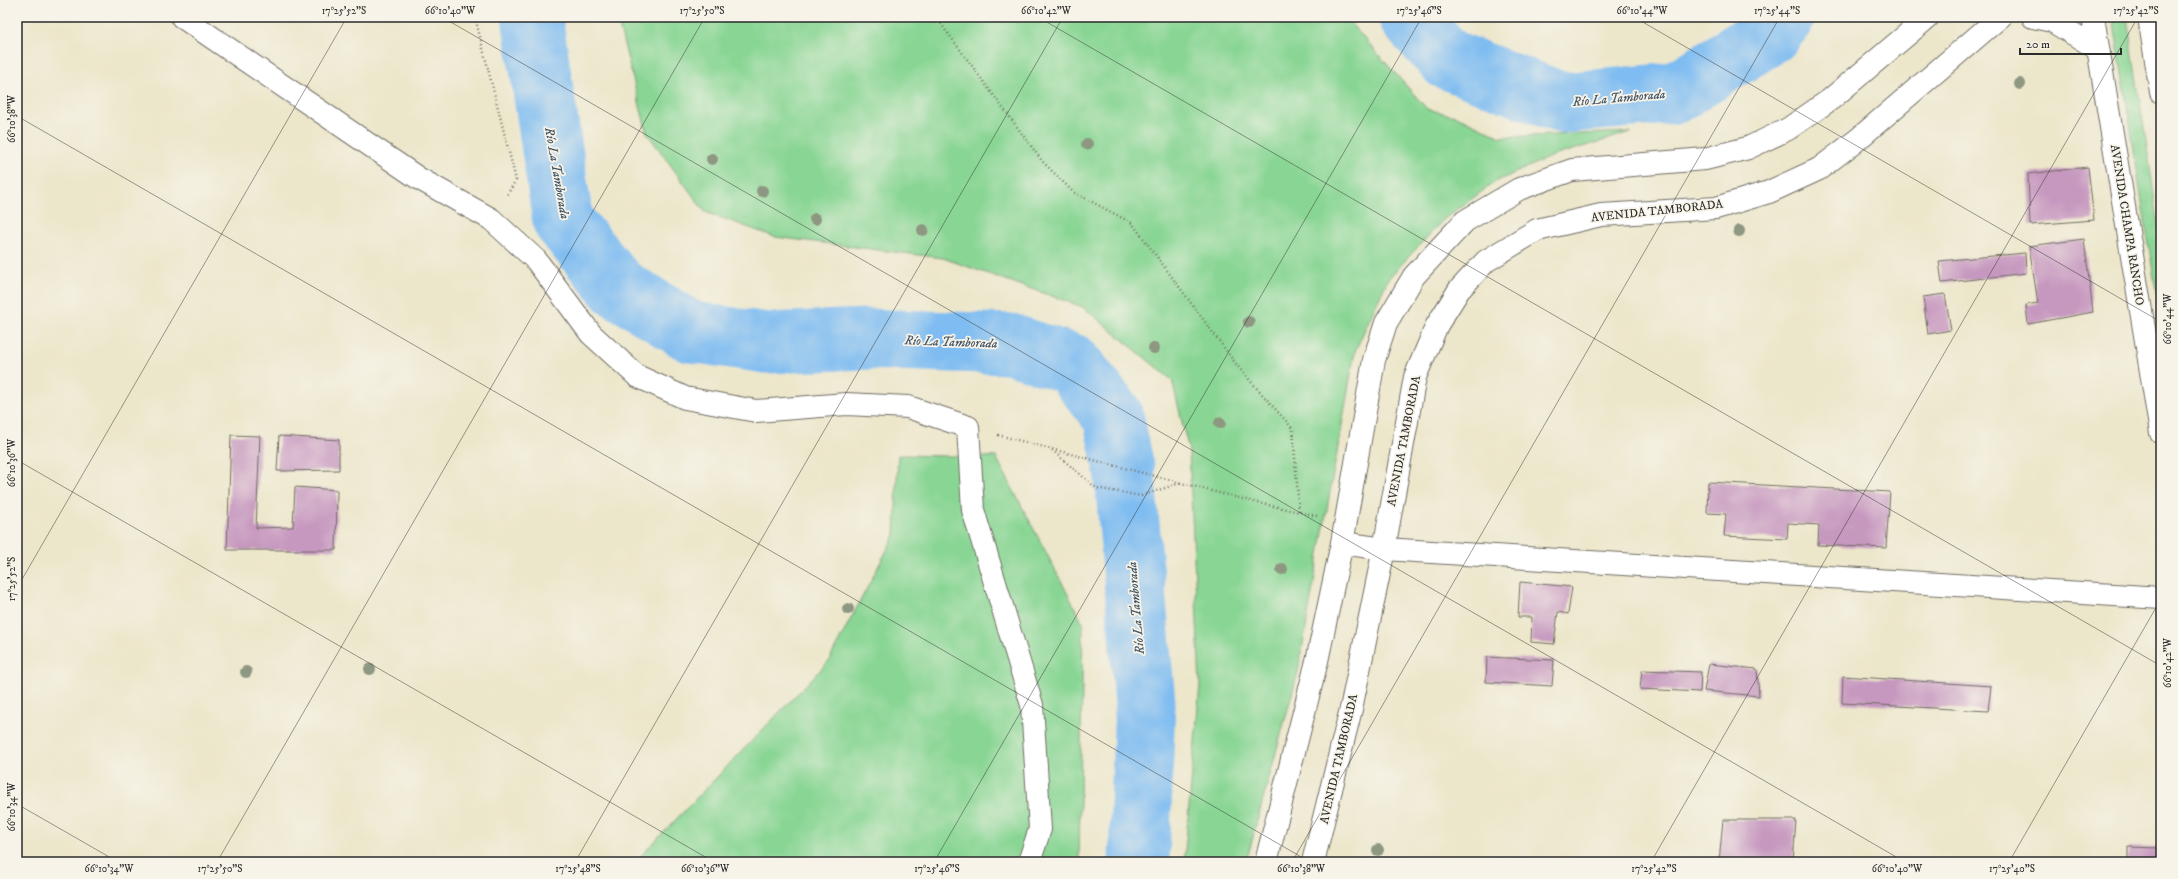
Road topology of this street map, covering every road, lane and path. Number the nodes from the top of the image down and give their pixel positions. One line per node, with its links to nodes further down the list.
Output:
1 (182, 17): 11 (main road)
2 (475, 17): 11 (path)
3 (936, 17): 16 (path)
4 (1928, 17): 17 (main road)
5 (2000, 17): 19 (main road, AVENIDA TAMBORADA)
6 (2033, 17): 9 (main road)
7 (2093, 17): 9 (main road, AVENIDA CHAMPA RANCHO)
8 (2149, 17): 10 (main road)
9 (2098, 49): 13 (main road, AVENIDA CHAMPA RANCHO)
10 (2161, 92)
11 (491, 219): 12 (main road)
12 (968, 427): 14 (path); 21 (main road)
13 (2161, 433)
14 (1052, 450): 15 (path); 15 (path)
15 (1180, 482): 16 (path)
16 (1299, 512): 17 (path)
17 (1346, 522): 18 (main road)
18 (1342, 543): 19 (main road); 22 (main road)
19 (1384, 549): 20 (main road); 23 (main road, AVENIDA TAMBORADA)
20 (2161, 598)
21 (1029, 862)
22 (1266, 862)
23 (1313, 862)

